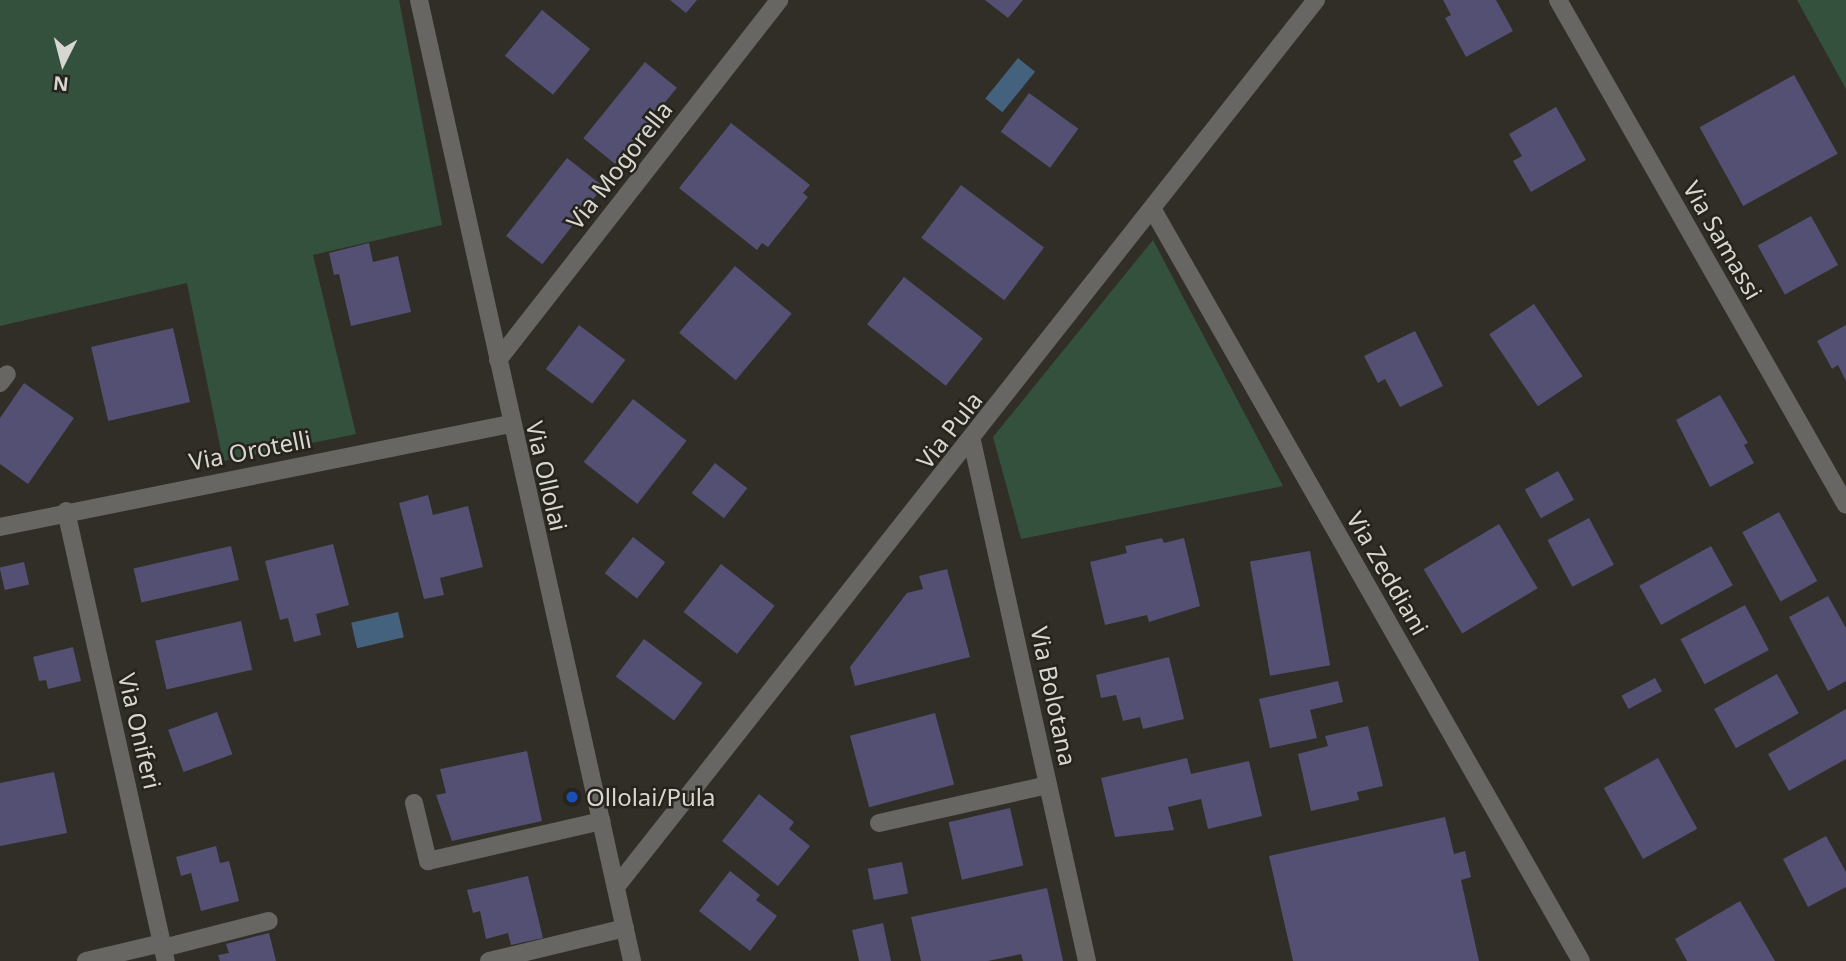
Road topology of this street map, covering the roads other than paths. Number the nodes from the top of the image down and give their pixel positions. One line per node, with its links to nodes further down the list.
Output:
1 (419, 0): 6 (street, Via Ollolai)
2 (779, 0): 6 (street, Via Mogorella)
3 (1316, 0): 5 (street, Via Pula)
4 (1558, 0): 9 (street, Via Samassi)
5 (1153, 210): 8 (street, Via Pula); 24 (street, Via Zeddiani)
6 (498, 360): 7 (street, Via Ollolai)
7 (510, 424): 10 (street, Via Orotelli); 14 (street, Via Ollolai)
8 (972, 441): 12 (street, Via Bolotana); 16 (street, Via Pula)
9 (1846, 505)
10 (66, 511): 11 (street, Via Orotelli); 19 (street, Via Oniferi)
11 (0, 527)
12 (1048, 785): 15 (street); 23 (street, Via Bolotana)
13 (414, 803): 14 (street)
14 (601, 821): 16 (street, Via Ollolai)
15 (879, 823)
16 (616, 887): 18 (street, Via Ollolai)
17 (269, 921): 19 (street)
18 (625, 928): 21 (street); 22 (street, Via Ollolai)
19 (163, 950): 20 (street)
20 (86, 961)
21 (489, 961)
22 (632, 961)
23 (1087, 961)
24 (1581, 961)

